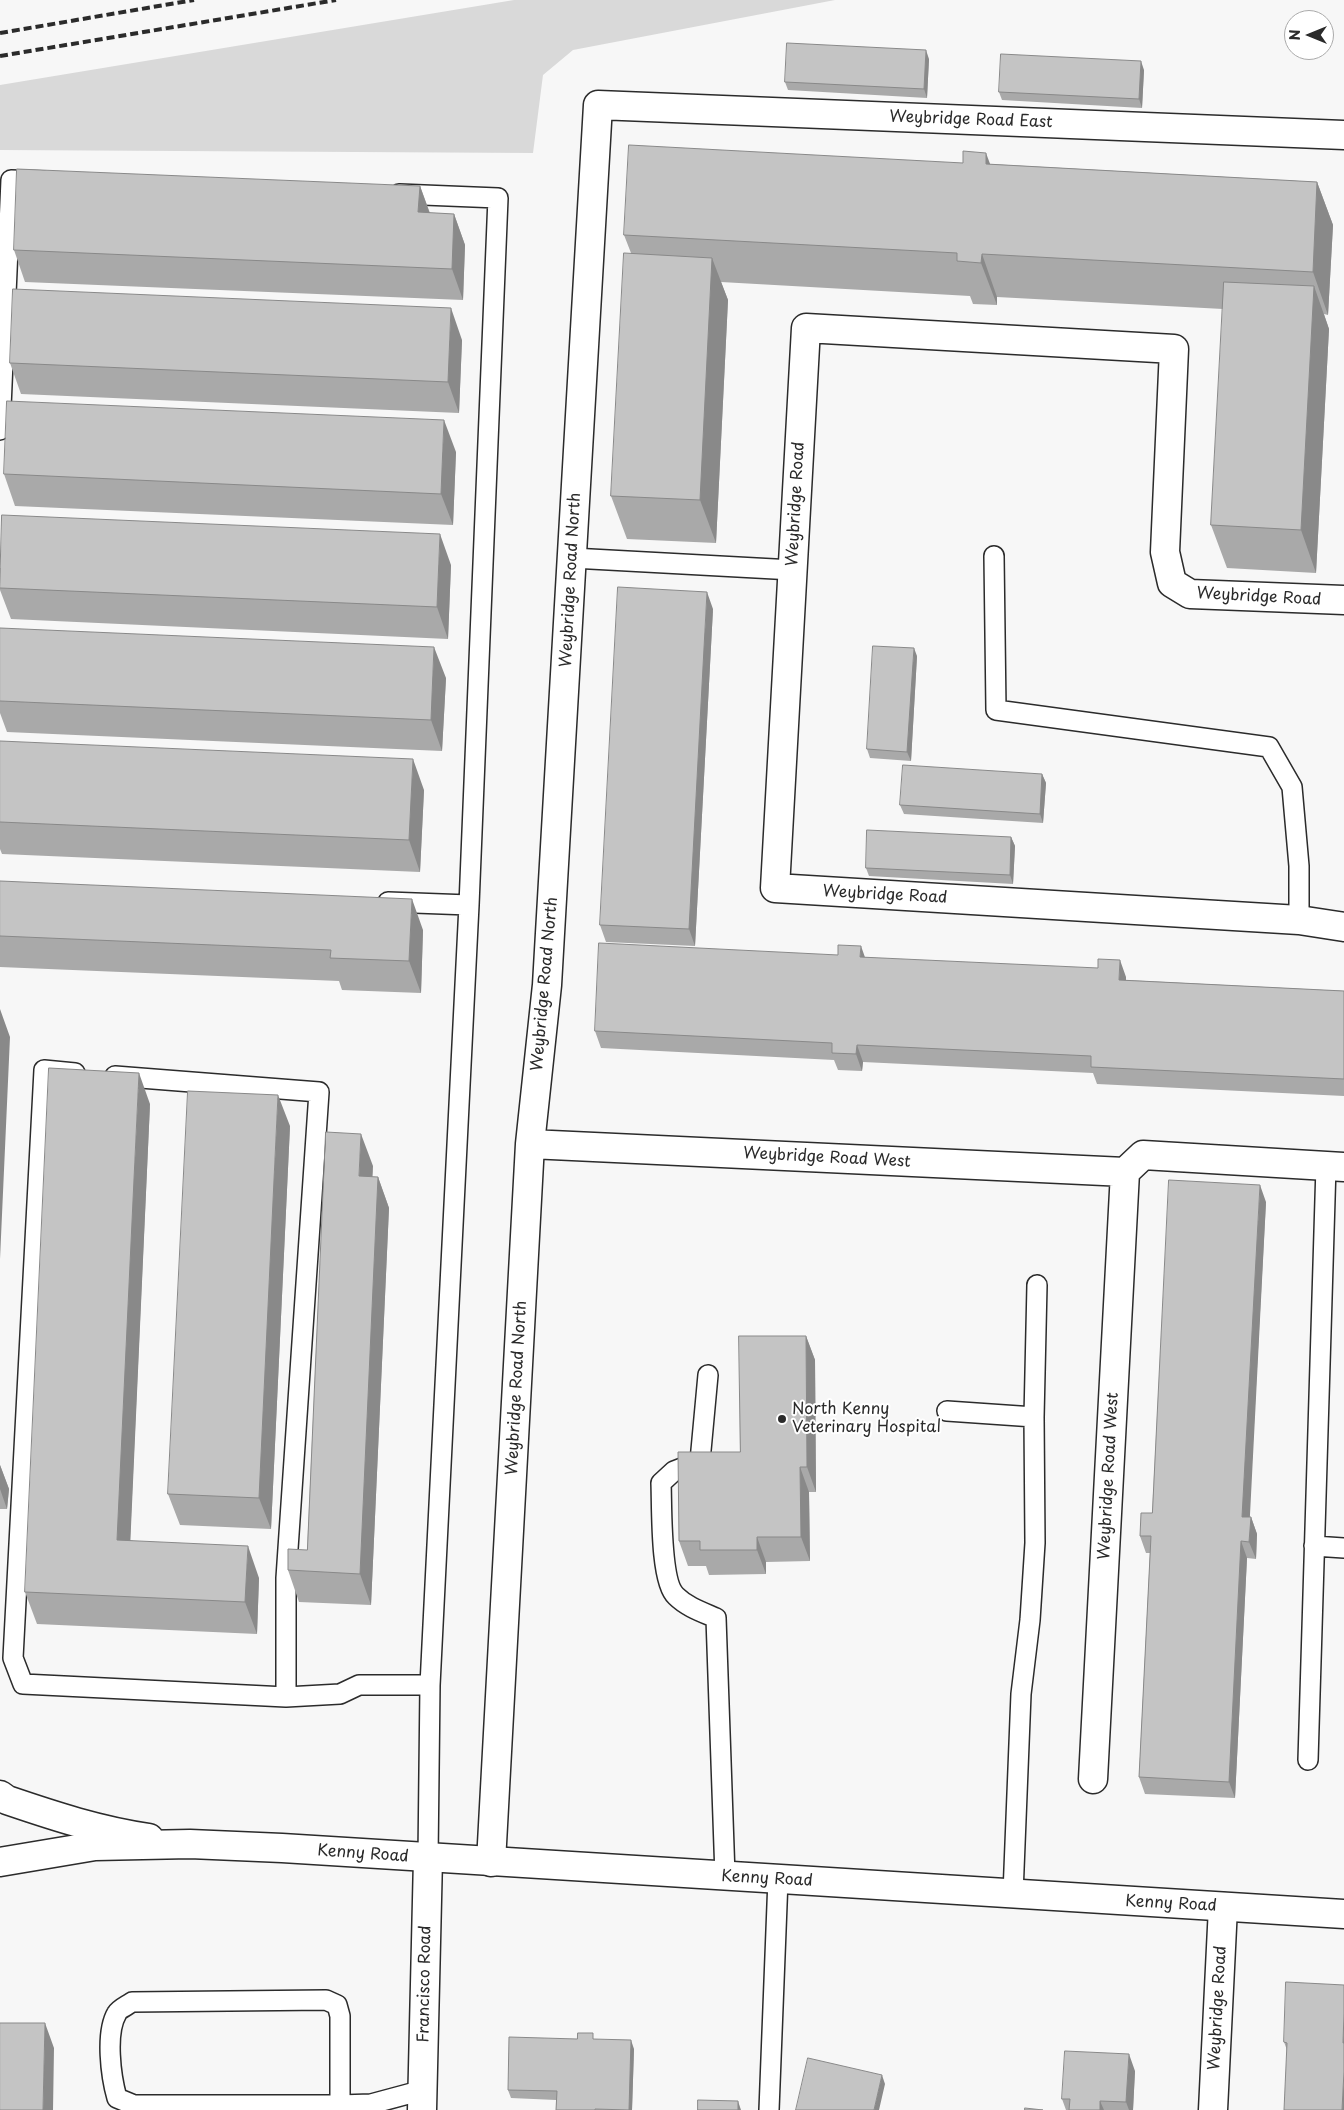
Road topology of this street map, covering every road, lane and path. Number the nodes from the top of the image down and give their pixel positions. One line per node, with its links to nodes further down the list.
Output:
1 (598, 105): 2 (street, Weybridge Road East); 7 (street, Weybridge Road North)
2 (1344, 135)
3 (61, 182): 5 (lane)
4 (378, 194): 11 (lane)
5 (0, 430)
6 (994, 556): 12 (lane)
7 (572, 558): 8 (lane); 14 (street, Weybridge Road North)
8 (793, 570): 9 (street, Weybridge Road); 12 (street, Weybridge Road)
9 (1344, 600)
10 (374, 901): 11 (lane)
11 (468, 905): 23 (lane)
12 (1299, 920): 13 (street, Weybridge Road)
13 (1344, 927)
14 (530, 1144): 16 (street, Weybridge Road West); 31 (street, Weybridge Road North)
15 (1335, 1166): 16 (street); 21 (lane)
16 (1125, 1172): 26 (street, Weybridge Road West)
17 (1037, 1285): 20 (lane)
18 (708, 1375): 32 (lane)
19 (947, 1411): 20 (lane)
20 (1034, 1417): 34 (lane)
21 (1314, 1546): 22 (lane); 25 (lane)
22 (1344, 1548)
23 (430, 1685): 24 (lane); 29 (lane)
24 (286, 1697): 24 (lane)
25 (1308, 1760)
26 (1092, 1780)
27 (0, 1794): 28 (street, Kenny Road)
28 (190, 1844): 29 (street, Kenny Road); 30 (street, Kenny Road)
29 (428, 1858): 31 (street, Kenny Road); 37 (street, Francisco Road)
30 (0, 1862)
31 (491, 1862): 32 (street, Kenny Road)
32 (725, 1876): 33 (street, Kenny Road)
33 (778, 1879): 34 (street, Kenny Road); 39 (lane)
34 (1013, 1894): 35 (street, Kenny Road)
35 (1223, 1907): 36 (street, Kenny Road); 40 (street, Weybridge Road)
36 (1344, 1914)
37 (422, 2100): 38 (lane)
38 (340, 2104): 38 (lane)
39 (769, 2110)
40 (1213, 2110)

